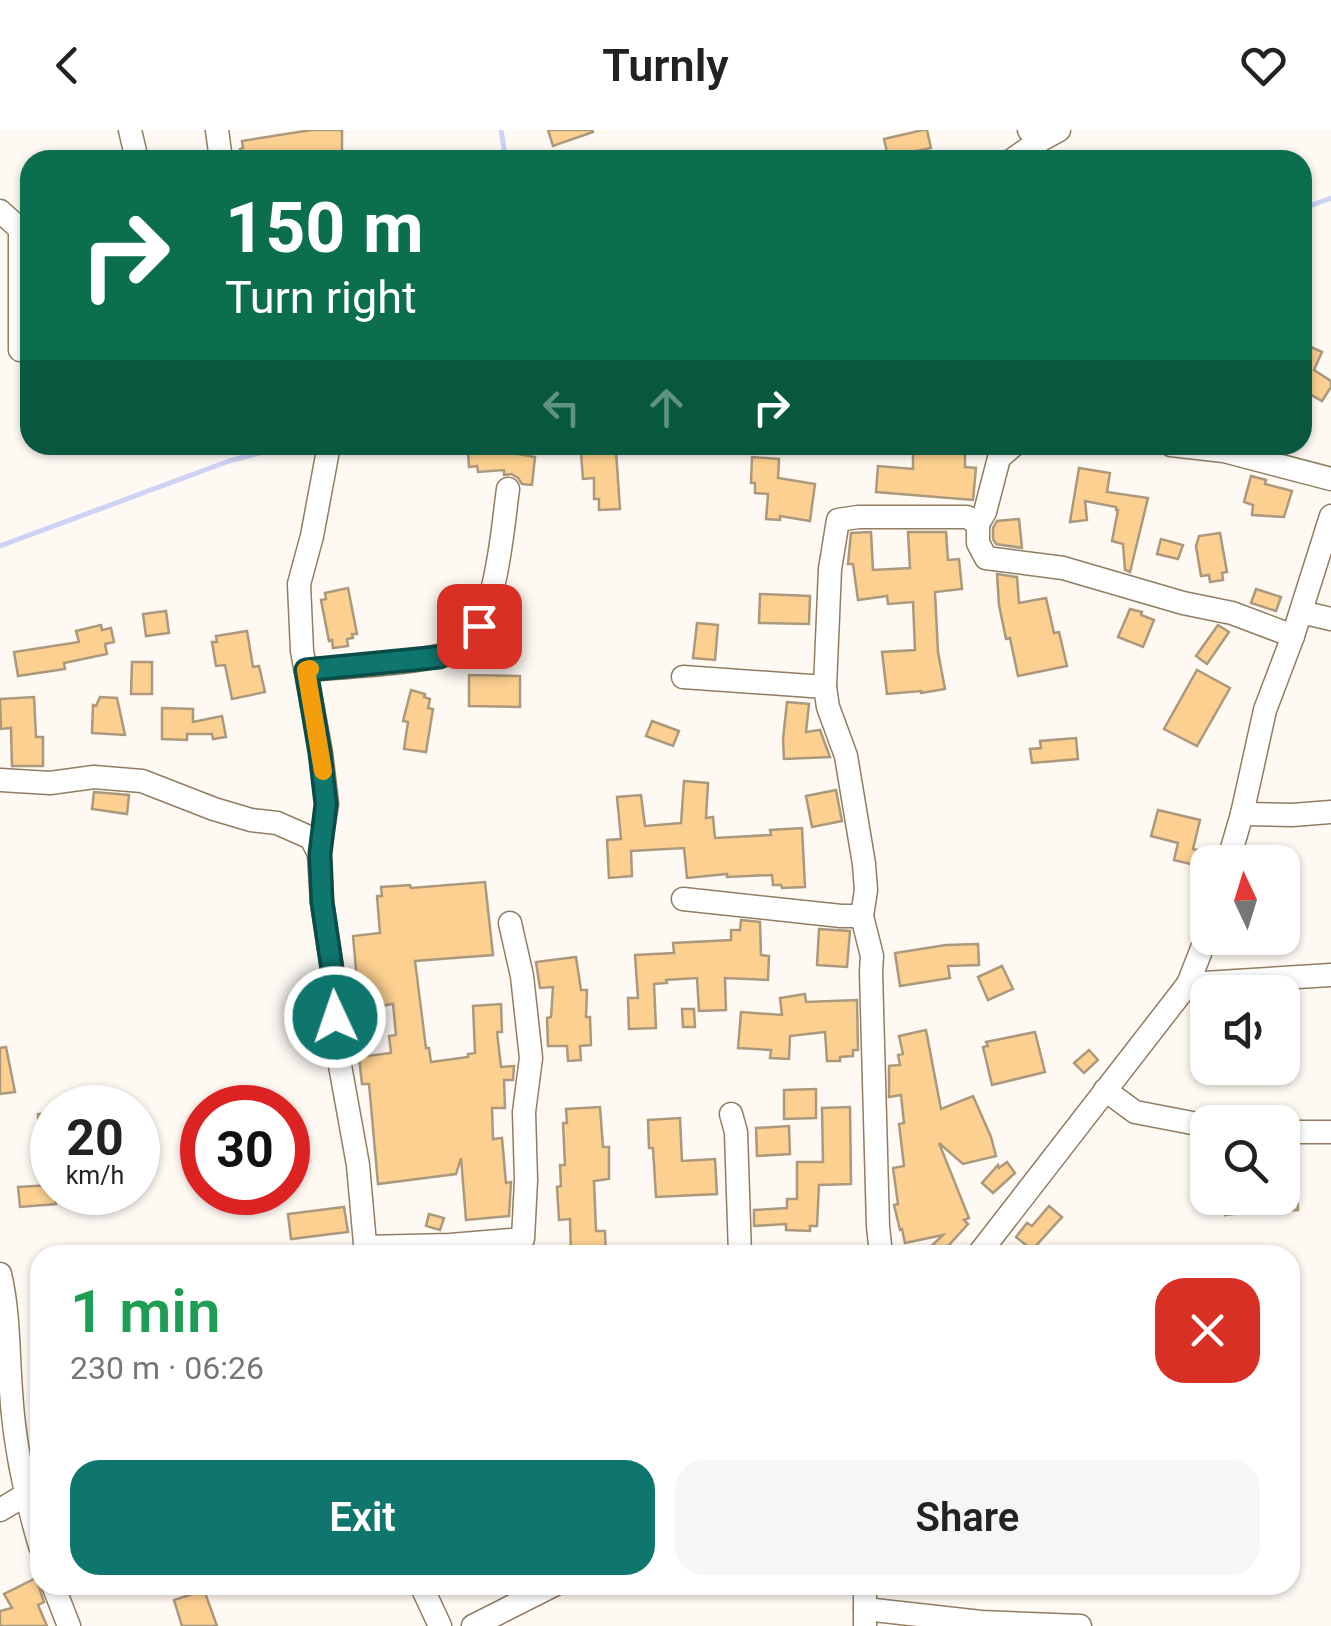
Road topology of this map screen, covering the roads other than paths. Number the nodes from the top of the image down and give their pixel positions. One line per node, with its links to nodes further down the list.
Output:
1 (0, 211): 2 (street)
2 (20, 229)
3 (328, 455): 13 (street)
4 (1002, 455): 9 (street)
5 (1239, 455): 6 (street)
6 (1331, 479)
7 (508, 490): 13 (street)
8 (1331, 516): 10 (street)
9 (978, 524): 12 (street); 15 (street)
10 (1301, 612): 11 (street); 12 (street)
11 (1331, 619)
12 (1293, 636): 18 (street)
13 (306, 670): 20 (street)
14 (683, 677): 15 (street)
15 (824, 687): 22 (street)
16 (0, 780): 20 (street)
17 (1331, 812): 18 (street)
18 (1242, 814): 19 (street)
19 (1233, 845)
20 (320, 854): 32 (street)
21 (683, 898): 22 (street)
22 (862, 916): 35 (street)
23 (510, 922): 33 (street)
24 (1200, 955): 26 (street)
25 (1331, 975): 26 (street)
26 (1188, 984): 27 (street)
27 (1105, 1090): 29 (street); 36 (street)
28 (732, 1114): 34 (street)
29 (1190, 1123)
30 (1300, 1132): 31 (street)
31 (1331, 1132)
32 (365, 1245)
33 (524, 1245)
34 (740, 1245)
35 (880, 1245)
36 (986, 1245)
37 (0, 1274): 38 (street)
38 (25, 1496): 39 (street); 40 (street)
39 (0, 1510)
40 (30, 1513)
41 (57, 1595): 45 (street)
42 (426, 1595): 46 (street)
43 (531, 1595): 47 (street)
44 (865, 1618): 48 (street)
45 (69, 1626)
46 (440, 1626)
47 (473, 1626)
48 (1080, 1626)

